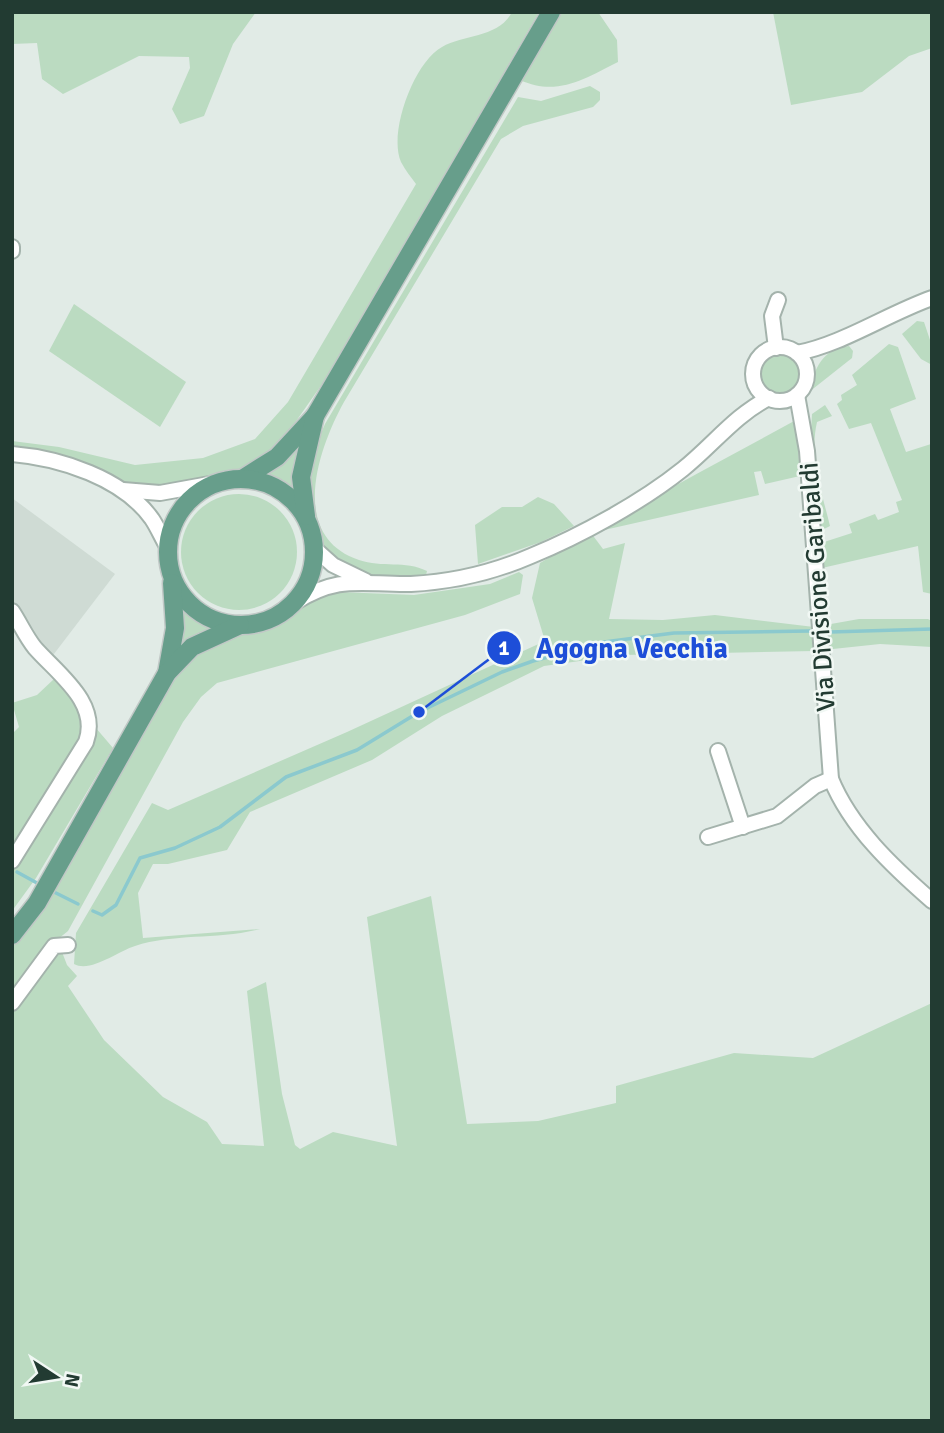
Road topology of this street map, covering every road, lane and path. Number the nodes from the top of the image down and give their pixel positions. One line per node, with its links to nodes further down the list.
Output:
1 (551, 12): 12 (main road)
2 (932, 298): 4 (street)
3 (778, 300): 5 (street)
4 (845, 337): 6 (street); 7 (street)
5 (776, 348): 6 (street); 8 (street)
6 (797, 353): 7 (street)
7 (807, 373): 9 (street)
8 (755, 383): 10 (street); 11 (street)
9 (797, 395): 10 (street); 27 (street, Via Divisione Garibaldi)
10 (769, 398): 11 (street)
11 (747, 409): 21 (street)
12 (315, 416): 14 (main road); 17 (main road)
13 (12, 454): 16 (street)
14 (242, 479): 15 (main road); 17 (main road)
15 (215, 483): 16 (street); 18 (main road)
16 (123, 490): 18 (street)
17 (307, 520): 19 (main road)
18 (168, 548): 20 (main road)
19 (314, 548): 21 (street); 22 (main road)
20 (172, 577): 24 (main road); 25 (main road)
21 (367, 581): 22 (street)
22 (293, 603): 24 (main road)
23 (12, 611): 30 (street)
24 (240, 625): 25 (main road)
25 (167, 674): 32 (main road)
26 (718, 751): 28 (street)
27 (831, 779): 28 (street); 31 (street)
28 (743, 827): 29 (street)
29 (708, 837)
30 (12, 861)
31 (932, 901)
32 (12, 935)
33 (68, 945): 34 (street)
34 (12, 1003)

